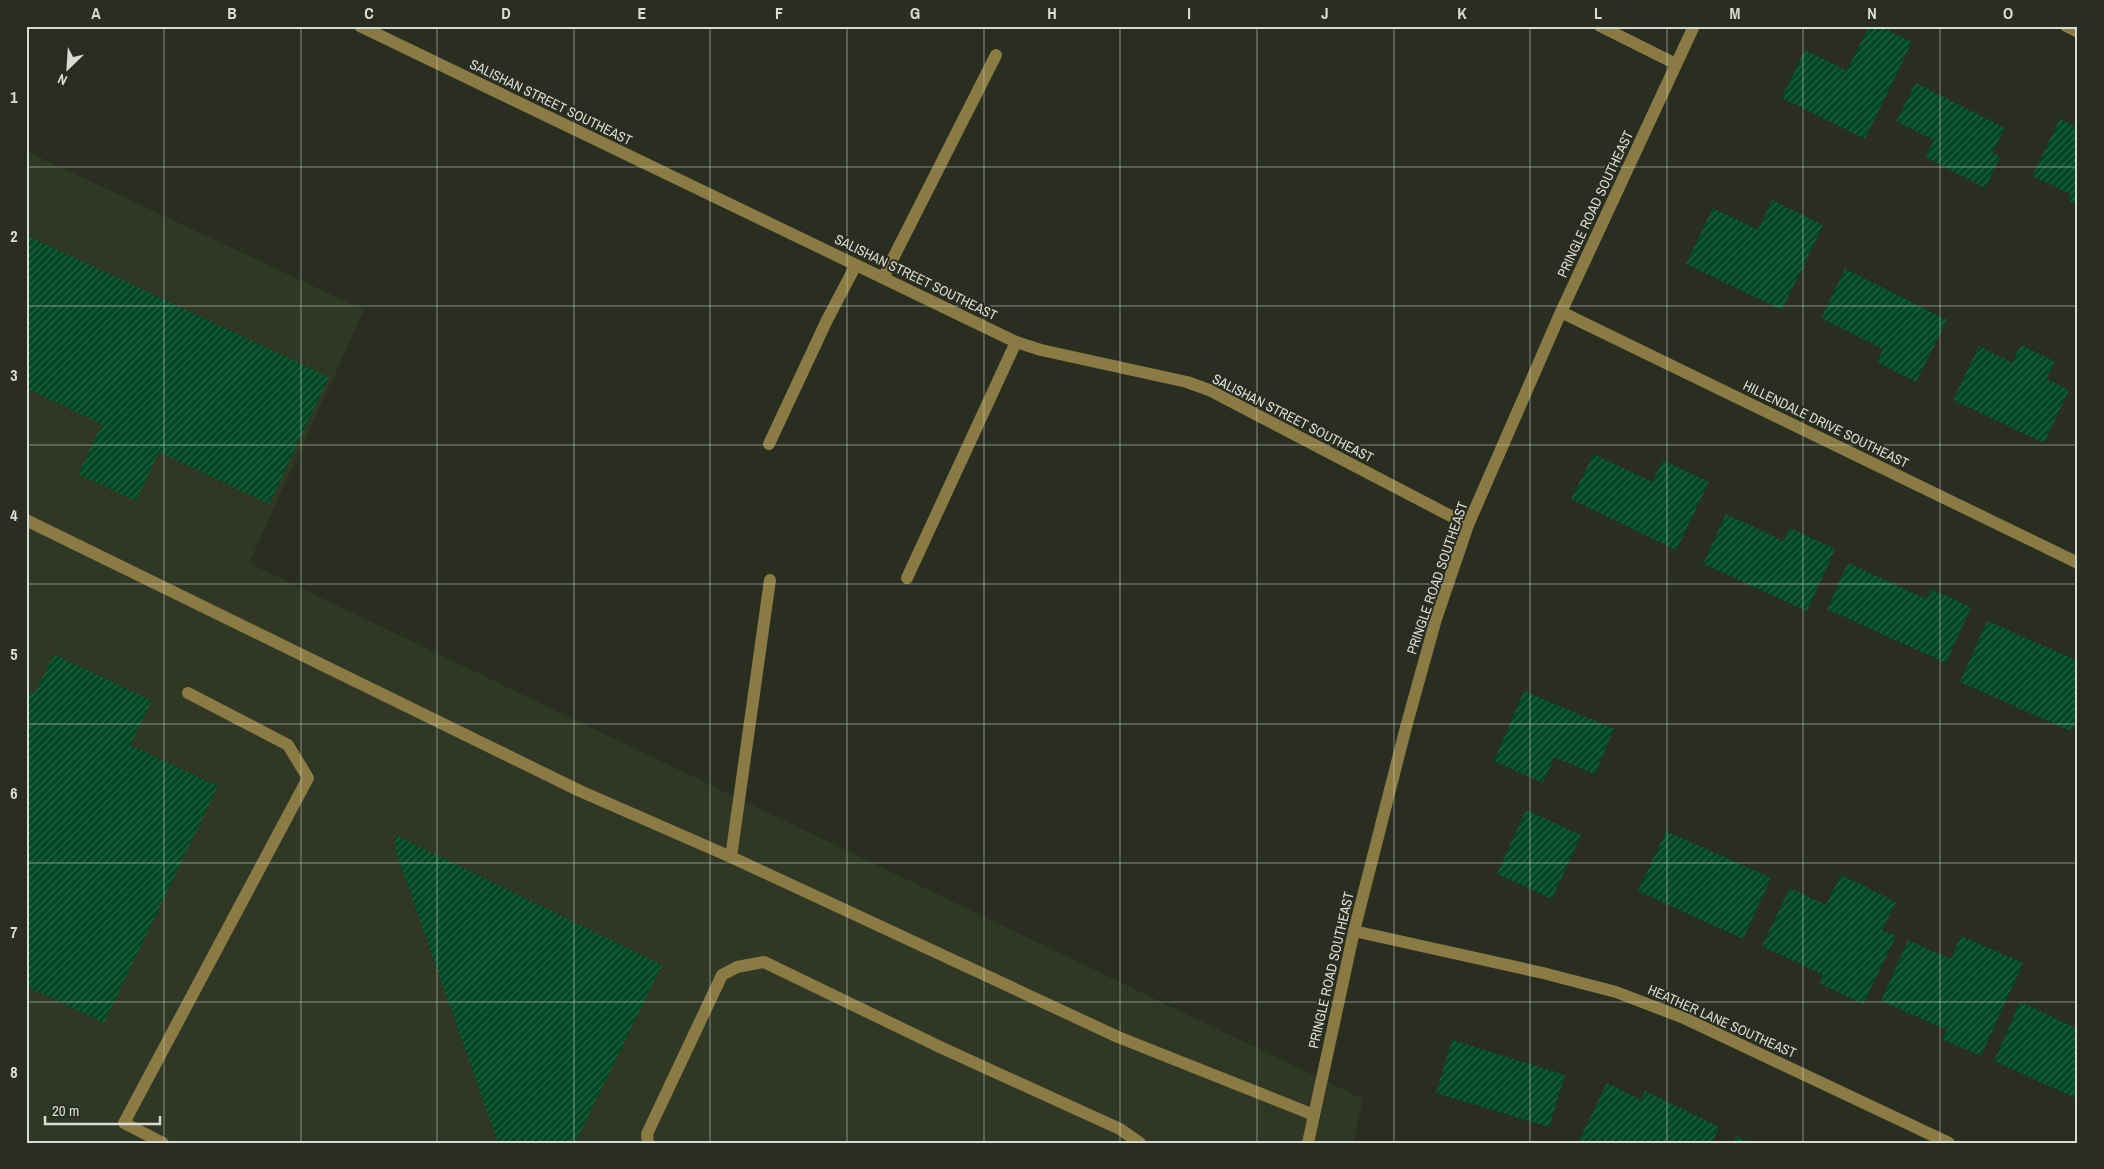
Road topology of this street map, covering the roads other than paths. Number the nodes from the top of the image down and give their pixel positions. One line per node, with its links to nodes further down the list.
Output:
1 (360, 26): 8 (street, SALISHAN STREET SOUTHEAST)
2 (1600, 26): 7 (street)
3 (1694, 26): 7 (street, PRINGLE ROAD SOUTHEAST)
4 (2066, 26): 5 (street)
5 (2078, 32)
6 (996, 55): 9 (street)
7 (1676, 64): 10 (street, PRINGLE ROAD SOUTHEAST)
8 (856, 266): 9 (street, SALISHAN STREET SOUTHEAST); 12 (street)
9 (883, 278): 11 (street, SALISHAN STREET SOUTHEAST)
10 (1561, 312): 14 (street, PRINGLE ROAD SOUTHEAST); 15 (street, HILLENDALE DRIVE SOUTHEAST)
11 (1016, 342): 14 (street, SALISHAN STREET SOUTHEAST); 16 (street)
12 (770, 444)
13 (26, 520): 19 (street)
14 (1468, 525): 20 (street, PRINGLE ROAD SOUTHEAST)
15 (2078, 563)
16 (908, 578)
17 (770, 580): 19 (street)
18 (188, 693): 22 (street)
19 (731, 857): 21 (street)
20 (1354, 931): 21 (street, PRINGLE ROAD SOUTHEAST); 26 (street, HEATHER LANE SOUTHEAST)
21 (1314, 1115): 25 (street, PRINGLE ROAD SOUTHEAST)
22 (163, 1143)
23 (648, 1143): 24 (street)
24 (1140, 1143)
25 (1308, 1143)
26 (1949, 1143)

